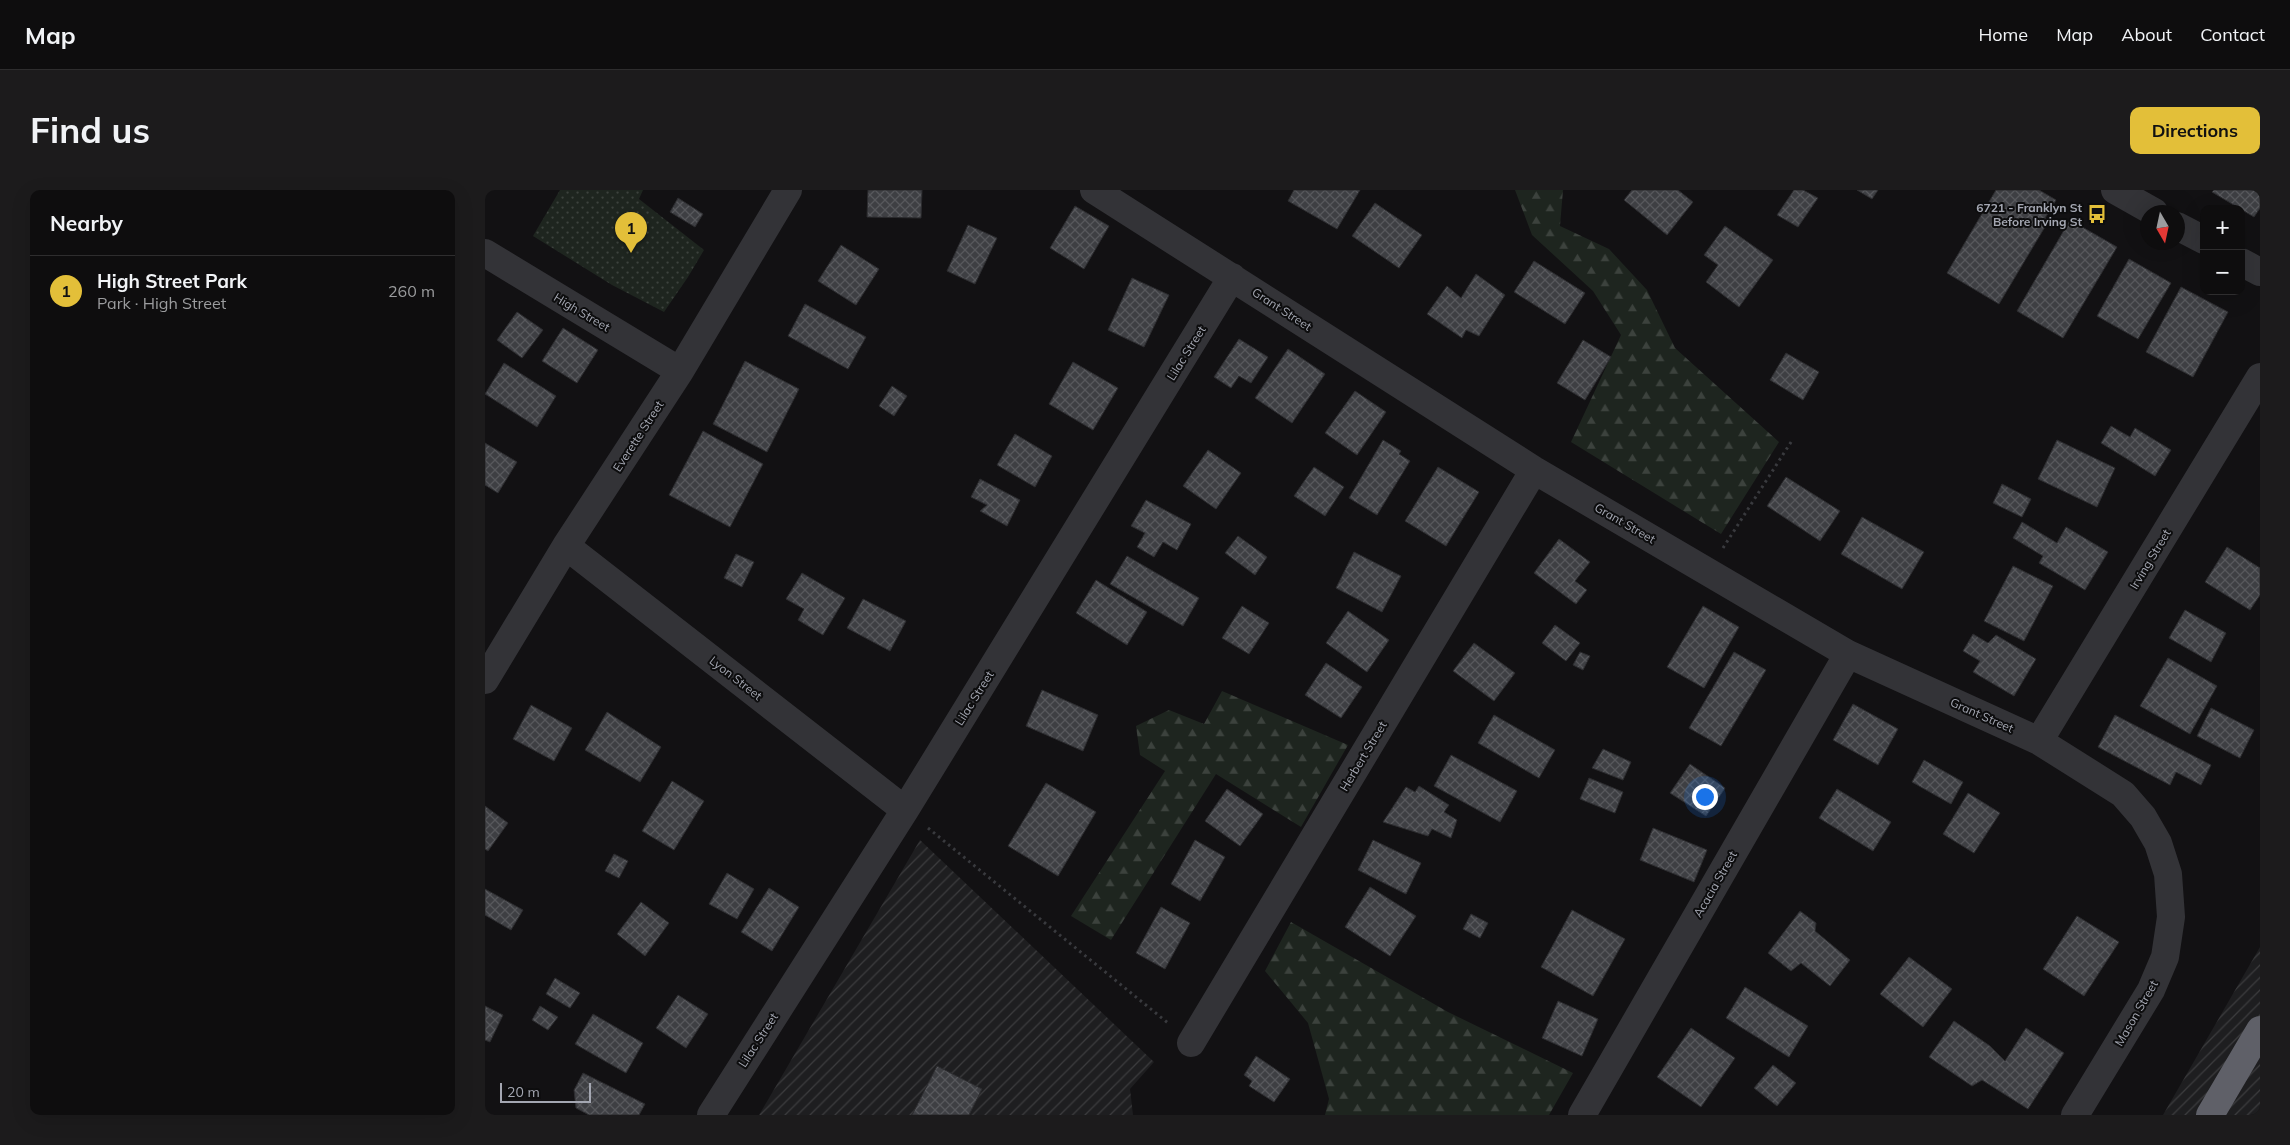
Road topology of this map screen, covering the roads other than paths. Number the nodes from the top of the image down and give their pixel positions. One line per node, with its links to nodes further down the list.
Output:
1 (788, 190): 11 (street, Everette Street)
2 (1094, 190): 10 (street, Grant Street)
3 (2115, 190): 4 (street)
4 (2142, 205)
5 (2185, 230): 6 (street)
6 (2200, 238)
7 (485, 253): 11 (street, High Street)
8 (2245, 264): 9 (street)
9 (2260, 272)
10 (1232, 278): 13 (street, Grant Street); 18 (street, Lilac Street)
11 (680, 371): 14 (street, Everette Street)
12 (2260, 377): 17 (street, Irving Street)
13 (1534, 470): 15 (street, Grant Street); 21 (street, Herbert Street)
14 (566, 546): 16 (street, Everette Street); 18 (street, Lyon Street)
15 (1848, 654): 17 (street, Grant Street); 23 (street, Acacia Street)
16 (489, 665)
17 (2039, 741): 19 (street, Grant Street)
18 (905, 810): 22 (street, Lilac Street)
19 (2158, 843): 24 (street, Mason Street)
20 (2260, 1030): 25 (highway)
21 (1191, 1043)
22 (711, 1115)
23 (1582, 1115)
24 (2075, 1115)
25 (2210, 1115)

